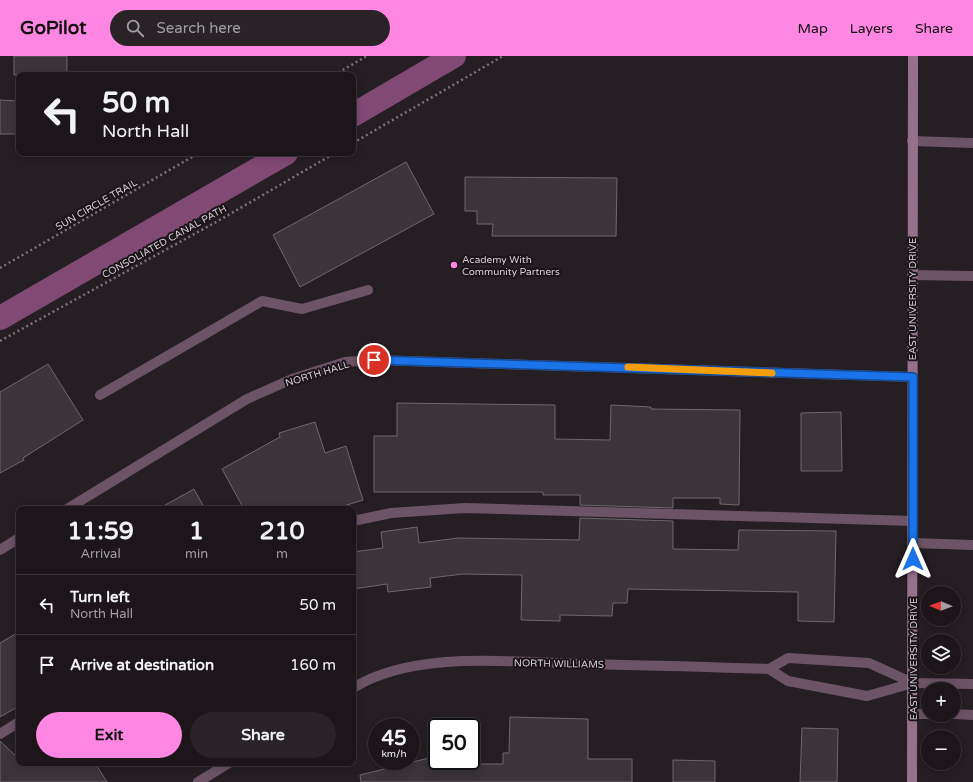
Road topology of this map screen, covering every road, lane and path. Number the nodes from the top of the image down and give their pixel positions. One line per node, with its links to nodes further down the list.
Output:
1 (367, 56): 4 (path)
2 (504, 56): 5 (path)
3 (913, 56): 6 (main road, EAST UNIVERSITY DRIVE)
4 (339, 72)
5 (356, 141)
6 (912, 141): 7 (street); 11 (main road, EAST UNIVERSITY DRIVE)
7 (973, 143)
8 (194, 156): 10 (path, SUN CIRCLE TRAIL)
9 (330, 156): 14 (path, CONSOLIATED CANAL PATH)
10 (0, 268)
11 (912, 275): 12 (street); 15 (main road, EAST UNIVERSITY DRIVE)
12 (973, 276)
13 (368, 290): 16 (street)
14 (0, 342)
15 (913, 377): 17 (street, NORTH HALL); 19 (main road, EAST UNIVERSITY DRIVE)
16 (100, 395)
17 (72, 506)
18 (356, 520): 19 (street)
19 (913, 521): 21 (main road, EAST UNIVERSITY DRIVE)
20 (16, 540): 23 (street)
21 (913, 544): 22 (street); 25 (main road, EAST UNIVERSITY DRIVE)
22 (973, 545)
23 (0, 550)
24 (769, 668): 25 (street, NORTH WILLIAMS); 25 (street); 27 (street, NORTH WILLIAMS)
25 (913, 683): 26 (street); 28 (main road, EAST UNIVERSITY DRIVE)
26 (973, 684)
27 (356, 686)
28 (913, 714): 29 (street); 36 (main road, EAST UNIVERSITY DRIVE)
29 (921, 714)
30 (961, 714): 31 (street)
31 (973, 715)
32 (16, 724): 33 (street)
33 (0, 734)
34 (224, 766): 35 (street)
35 (198, 782)
36 (912, 782)

